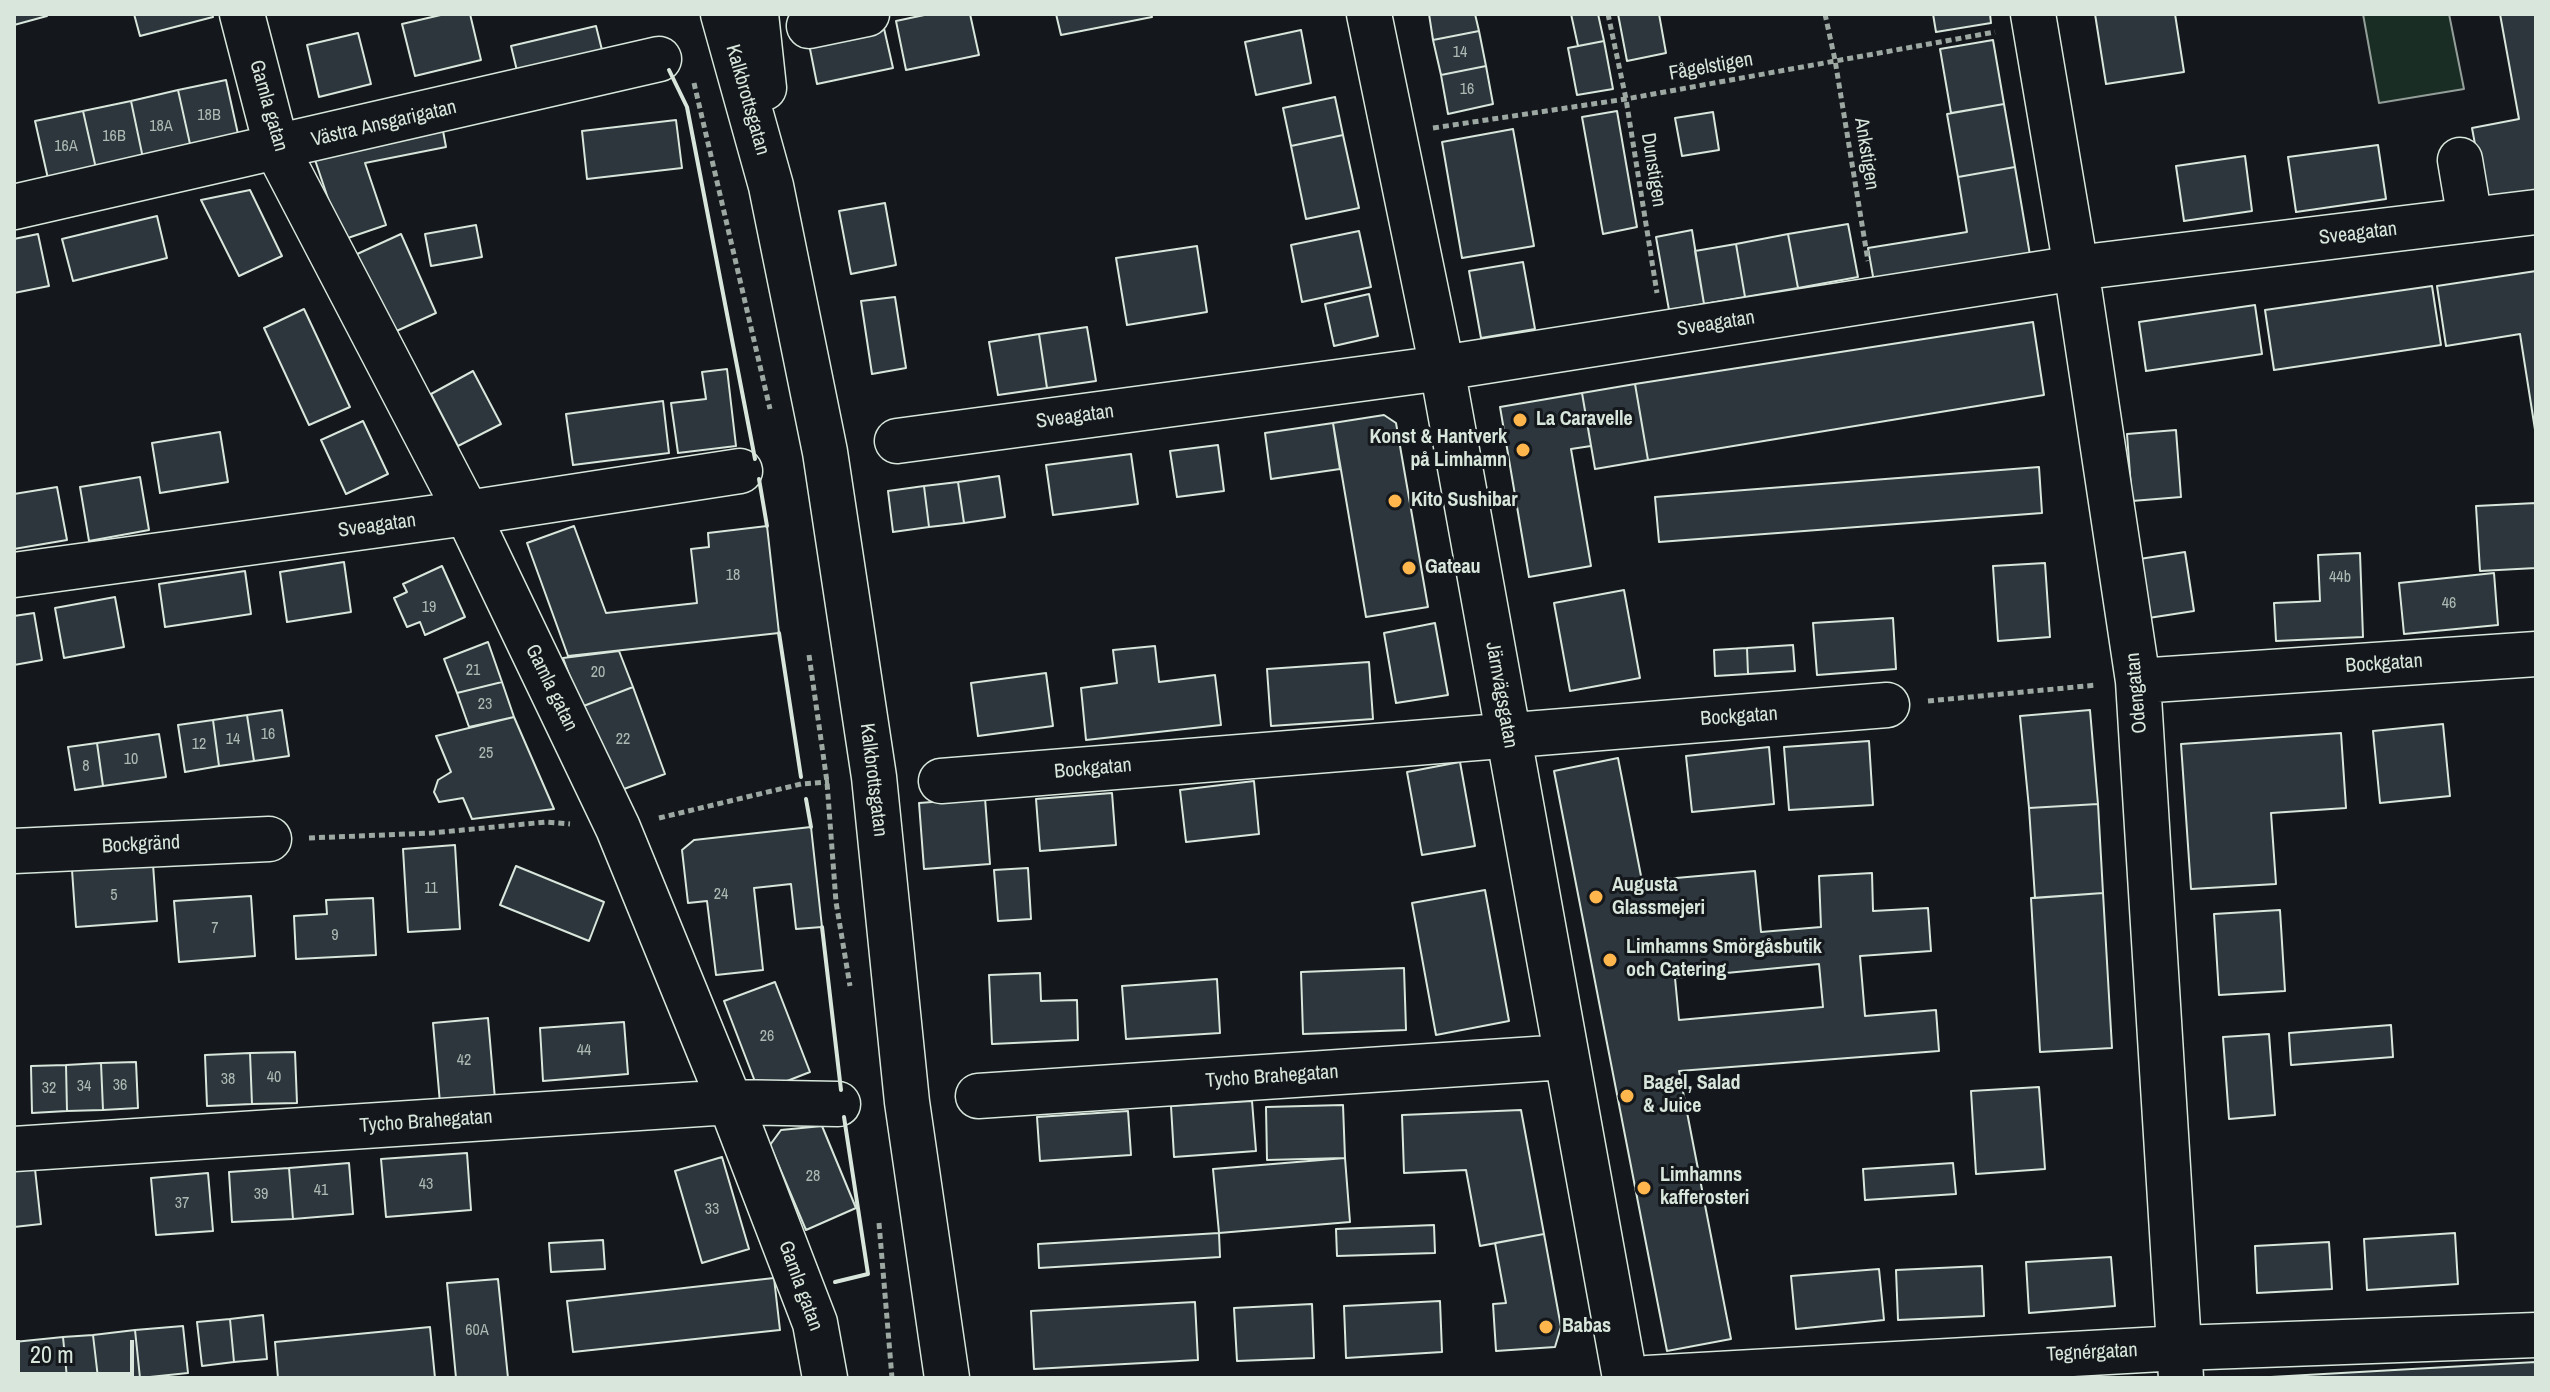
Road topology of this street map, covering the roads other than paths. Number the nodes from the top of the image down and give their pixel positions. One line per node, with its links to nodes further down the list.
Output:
1 (242, 14): 9 (street, Gamla gatan)
2 (723, 14): 11 (street, Kalkbrottsgatan)
3 (756, 14): 11 (street, Kalkbrottsgatan)
4 (867, 14): 7 (street)
5 (1369, 14): 16 (street, Järnvägsgatan)
6 (2034, 20): 15 (street, Odengatan)
7 (809, 26)
8 (675, 66): 9 (street, Västra Ansgarigatan)
9 (277, 149): 12 (street, Västra Ansgarigatan); 19 (street, Gamla gatan)
10 (2460, 160): 14 (street)
11 (771, 186): 36 (street, Kalkbrottsgatan)
12 (14, 207)
13 (2536, 212): 14 (street, Sveagatan)
14 (2470, 220): 15 (street, Sveagatan)
15 (2076, 268): 16 (street, Sveagatan); 22 (street, Odengatan)
16 (1442, 368): 17 (street, Sveagatan); 24 (street, Järnvägsgatan)
17 (897, 441)
18 (740, 471): 19 (street, Sveagatan)
19 (467, 513): 20 (street, Sveagatan); 30 (street, Gamla gatan)
20 (14, 575)
21 (2536, 654): 22 (street, Bockgatan)
22 (2138, 681): 34 (street, Odengatan)
23 (1887, 705): 24 (street, Bockgatan)
24 (1508, 735): 25 (street, Bockgatan); 28 (street, Järnvägsgatan)
25 (941, 781)
26 (269, 839): 27 (street, Bockgränd)
27 (14, 851)
28 (1565, 1057): 29 (street, Tycho Brahegatan); 37 (street, Järnvägsgatan)
29 (978, 1096)
30 (730, 1102): 31 (street, Tycho Brahegatan); 32 (street, Tycho Brahegatan); 35 (street, Gamla gatan)
31 (838, 1104)
32 (14, 1149)
33 (2536, 1335): 34 (street, Tegnérgatan)
34 (2180, 1363): 38 (street, Tegnérgatan)
35 (825, 1378)
36 (947, 1378)
37 (1625, 1378)
38 (1647, 1378)

